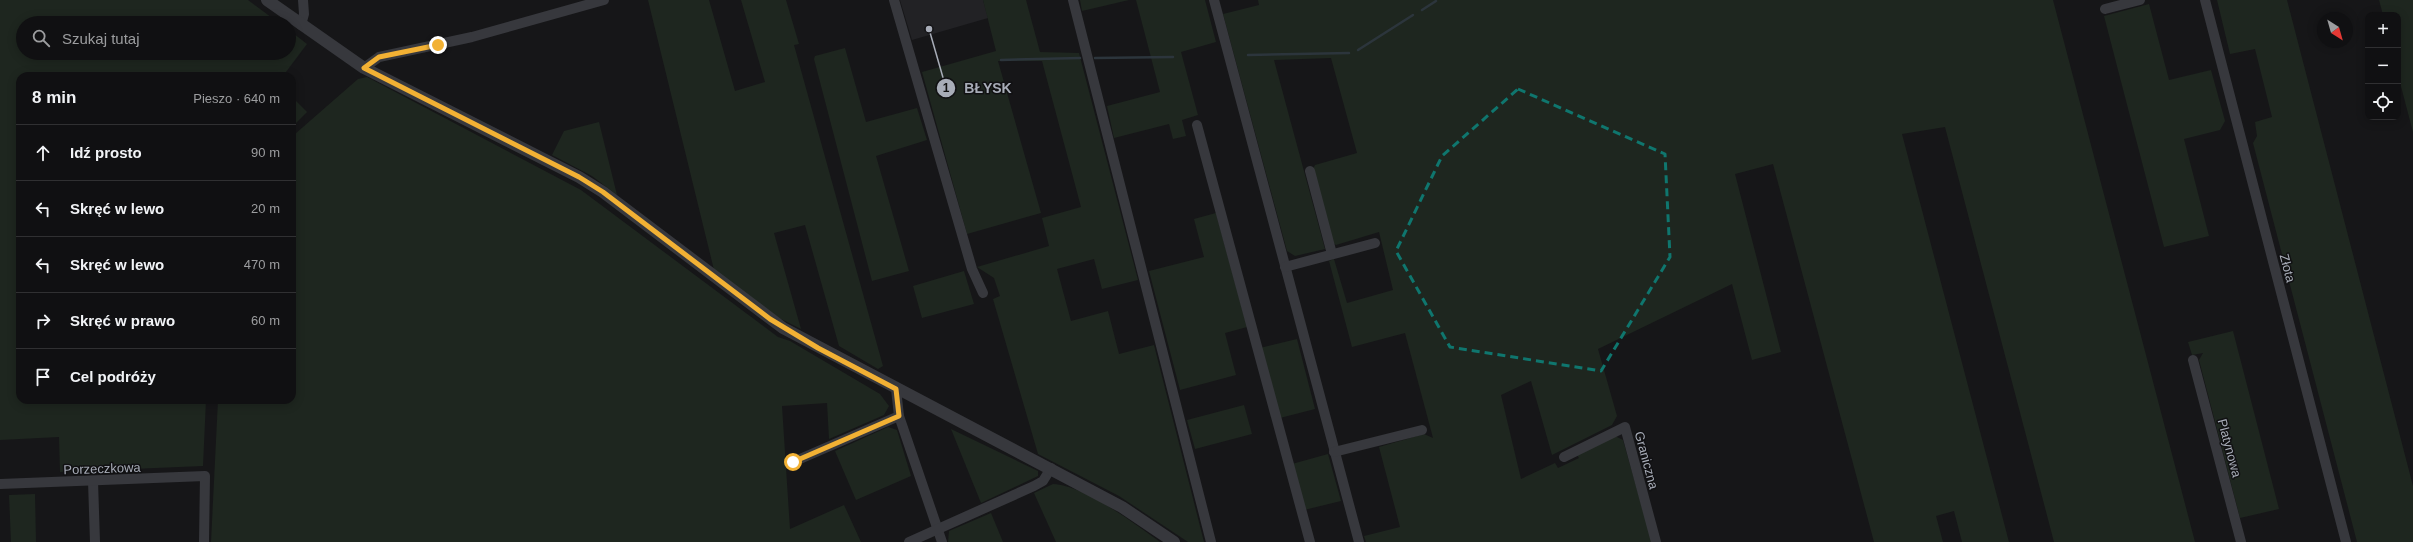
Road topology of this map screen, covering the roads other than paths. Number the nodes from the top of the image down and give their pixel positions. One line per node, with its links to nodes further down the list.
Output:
1 (267, 0): 10 (street)
2 (303, 0): 12 (street)
3 (604, 0): 13 (street)
4 (894, 0): 19 (street)
5 (1073, 0): 36 (street)
6 (1214, 0): 18 (street)
7 (2140, 0): 9 (street)
8 (2205, 0): 41 (street, Złota)
9 (2105, 9)
10 (289, 16)
11 (296, 21): 12 (street)
12 (301, 25): 13 (street)
13 (364, 68): 21 (street)
14 (1197, 125): 37 (street)
15 (1310, 172): 17 (street)
16 (1375, 243): 17 (street)
17 (1332, 254): 18 (street)
18 (1285, 267): 24 (street)
19 (983, 293)
20 (2193, 360): 40 (street, Platynowa)
21 (896, 389): 22 (street); 27 (street)
22 (899, 416): 26 (street); 30 (street)
23 (1422, 430): 24 (street)
24 (1334, 452): 38 (street)
25 (1564, 457): 39 (street, Graniczna)
26 (793, 462)
27 (1051, 468): 30 (street); 35 (street)
28 (93, 481): 29 (street, Porzeczkowa); 31 (street); 32 (street, Porzeczkowa)
29 (0, 484)
30 (937, 530): 33 (street); 34 (street)
31 (95, 542)
32 (204, 542)
33 (909, 542)
34 (942, 542)
35 (1174, 542)
36 (1211, 542)
37 (1310, 542)
38 (1359, 542)
39 (1656, 542)
40 (2242, 542)
41 (2346, 542)

